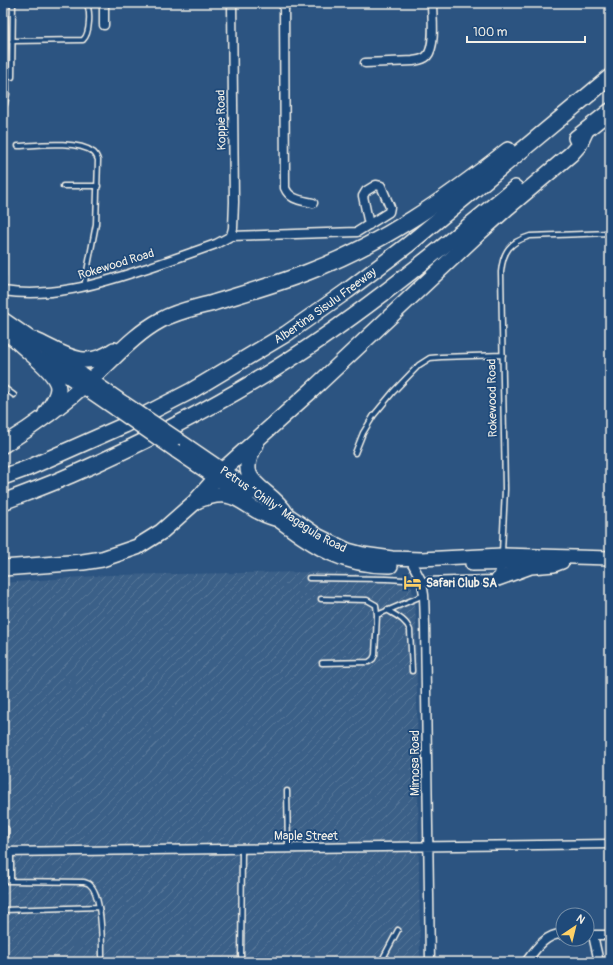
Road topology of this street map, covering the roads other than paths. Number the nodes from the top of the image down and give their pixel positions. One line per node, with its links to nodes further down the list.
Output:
1 (3, 3): 8 (street)
2 (12, 3): 10 (lane)
3 (86, 3): 10 (lane)
4 (104, 3): 9 (street)
5 (232, 3): 26 (street, Koppie Road)
6 (284, 3): 23 (street)
7 (432, 3): 12 (street)
8 (3, 21): 11 (street)
9 (104, 25)
10 (12, 41): 13 (lane)
11 (4, 50): 13 (street)
12 (365, 63)
13 (7, 77): 15 (street)
14 (610, 77): 16 (highway, Albertina Sisulu Freeway)
15 (3, 104)
16 (570, 110): 33 (highway); 44 (highway, Albertina Sisulu Freeway)
17 (610, 111): 18 (highway, Albertina Sisulu Freeway)
18 (584, 132): 40 (highway); 45 (highway, Albertina Sisulu Freeway)
19 (3, 140): 27 (lane)
20 (18, 146): 22 (lane)
21 (63, 186): 22 (lane)
22 (98, 186): 28 (lane)
23 (312, 203)
24 (369, 225): 24 (street); 26 (street)
25 (610, 233): 35 (lane, Rokewood Road)
26 (231, 236): 28 (street, Rokewood Road)
27 (3, 275)
28 (84, 287): 29 (street, Rokewood Road)
29 (3, 291)
30 (3, 319): 32 (main road, Petrus “Chilly” Magagula Road)
31 (3, 332): 34 (main road, Petrus “Chilly” Magagula Road)
32 (34, 340): 33 (highway); 36 (main road, Petrus “Chilly” Magagula Road)
33 (133, 340): 36 (highway)
34 (18, 342): 36 (main road, Petrus “Chilly” Magagula Road); 39 (highway)
35 (503, 355): 42 (lane); 49 (lane, Rokewood Road)
36 (87, 383): 39 (highway); 43 (main road, Petrus “Chilly” Magagula Road, bridge)
37 (3, 387): 38 (lane)
38 (14, 395)
39 (42, 419): 41 (highway)
40 (262, 435): 43 (highway); 47 (highway)
41 (3, 445)
42 (355, 453)
43 (219, 474): 46 (highway); 47 (main road, Petrus “Chilly” Magagula Road)
44 (3, 477)
45 (3, 502)
46 (195, 502): 47 (highway); 53 (highway)
47 (281, 516): 49 (main road, Petrus “Chilly” Magagula Road); 52 (main road, Petrus “Chilly” Magagula Road)
48 (610, 558): 49 (main road, Petrus “Chilly” Magagula Road)
49 (502, 559): 50 (main road, Petrus “Chilly” Magagula Road); 52 (main road, Petrus “Chilly” Magagula Road); 55 (street, Rokewood Road)
50 (562, 562): 51 (main road, Petrus “Chilly” Magagula Road); 55 (main road)
51 (610, 563)
52 (413, 566): 56 (street, Mimosa Road)
53 (3, 568)
54 (309, 578): 56 (lane)
55 (498, 579): 56 (street)
56 (422, 582): 57 (street, Mimosa Road)
57 (424, 595): 59 (lane); 65 (street, Mimosa Road)
58 (321, 599): 60 (lane)
59 (387, 610): 60 (lane); 62 (lane)
60 (377, 614): 61 (lane)
61 (322, 663)
62 (412, 671)
63 (287, 791): 67 (lane)
64 (610, 844): 65 (street, Maple Street)
65 (427, 846): 67 (street, Maple Street); 81 (street, Mimosa Road)
66 (242, 848): 67 (street, Maple Street); 68 (street, Maple Street); 79 (lane)
67 (288, 848)
68 (7, 852): 70 (lane)
69 (3, 881): 70 (lane)
70 (11, 881): 71 (lane)
71 (99, 907): 72 (lane); 78 (lane)
72 (3, 910)
73 (398, 930): 80 (lane)
74 (595, 935): 75 (street)
75 (610, 935)
76 (555, 936): 82 (street)
77 (594, 947): 83 (street)
78 (102, 962)
79 (241, 962)
80 (381, 962)
81 (430, 962)
82 (526, 962)
83 (599, 962)

